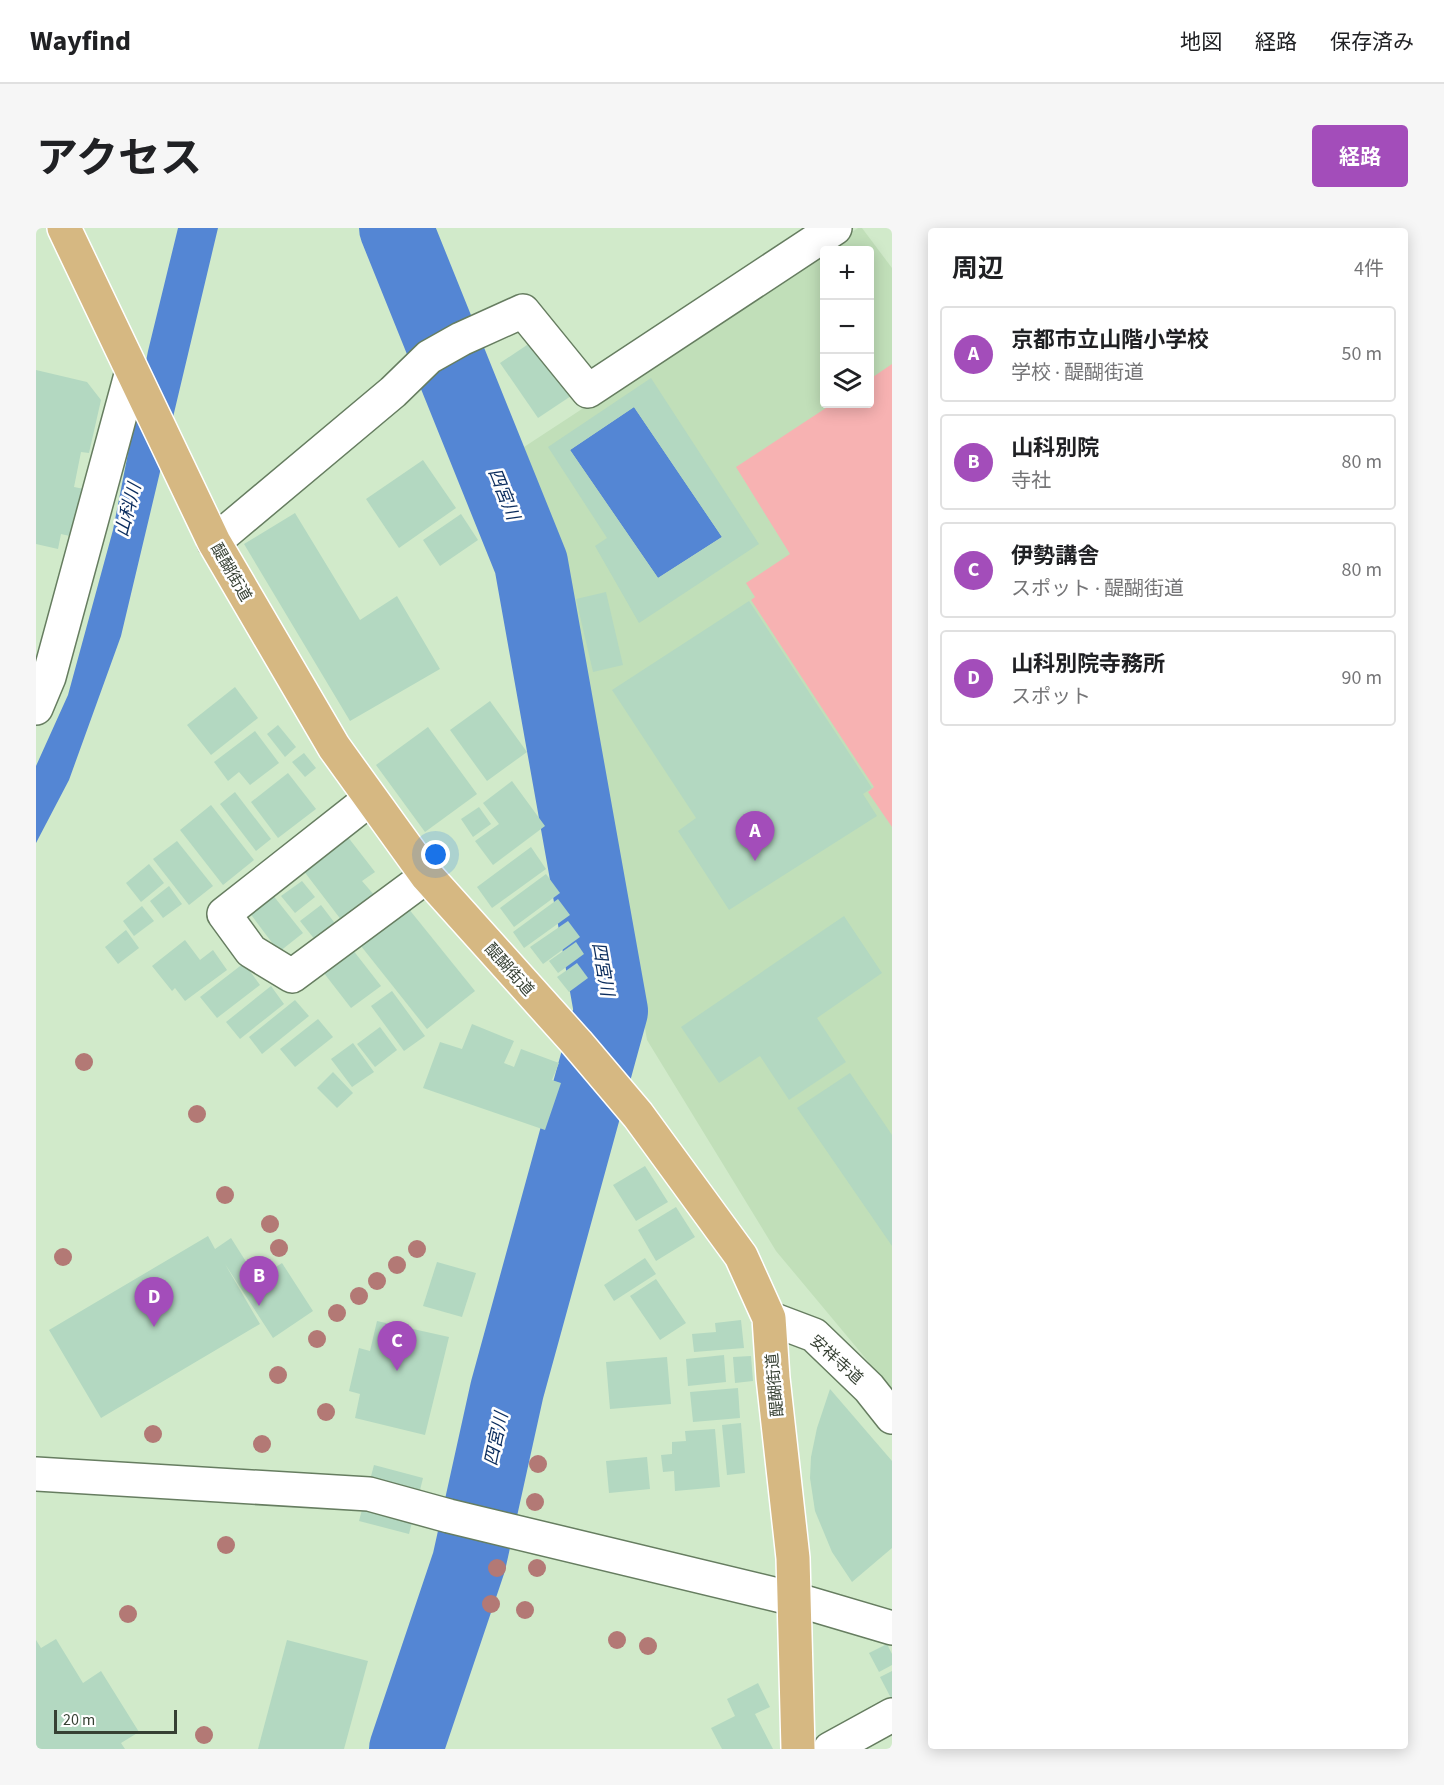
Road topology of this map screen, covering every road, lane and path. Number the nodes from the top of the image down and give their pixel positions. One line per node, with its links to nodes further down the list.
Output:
1 (64, 228): 3 (main road, 醍醐街道)
2 (835, 228): 4 (street)
3 (139, 384): 4 (main road, 醍醐街道); 5 (street)
4 (214, 542): 6 (main road, 醍醐街道)
5 (36, 708)
6 (370, 799): 7 (main road, 醍醐街道); 7 (street)
7 (427, 876): 8 (main road, 醍醐街道)
8 (769, 1318): 9 (street, 安祥寺道); 11 (main road, 醍醐街道)
9 (892, 1417)
10 (36, 1473): 11 (street)
11 (794, 1599): 12 (street); 14 (main road, 醍醐街道)
12 (892, 1628)
13 (892, 1715): 15 (street)
14 (798, 1749)
15 (830, 1749)

